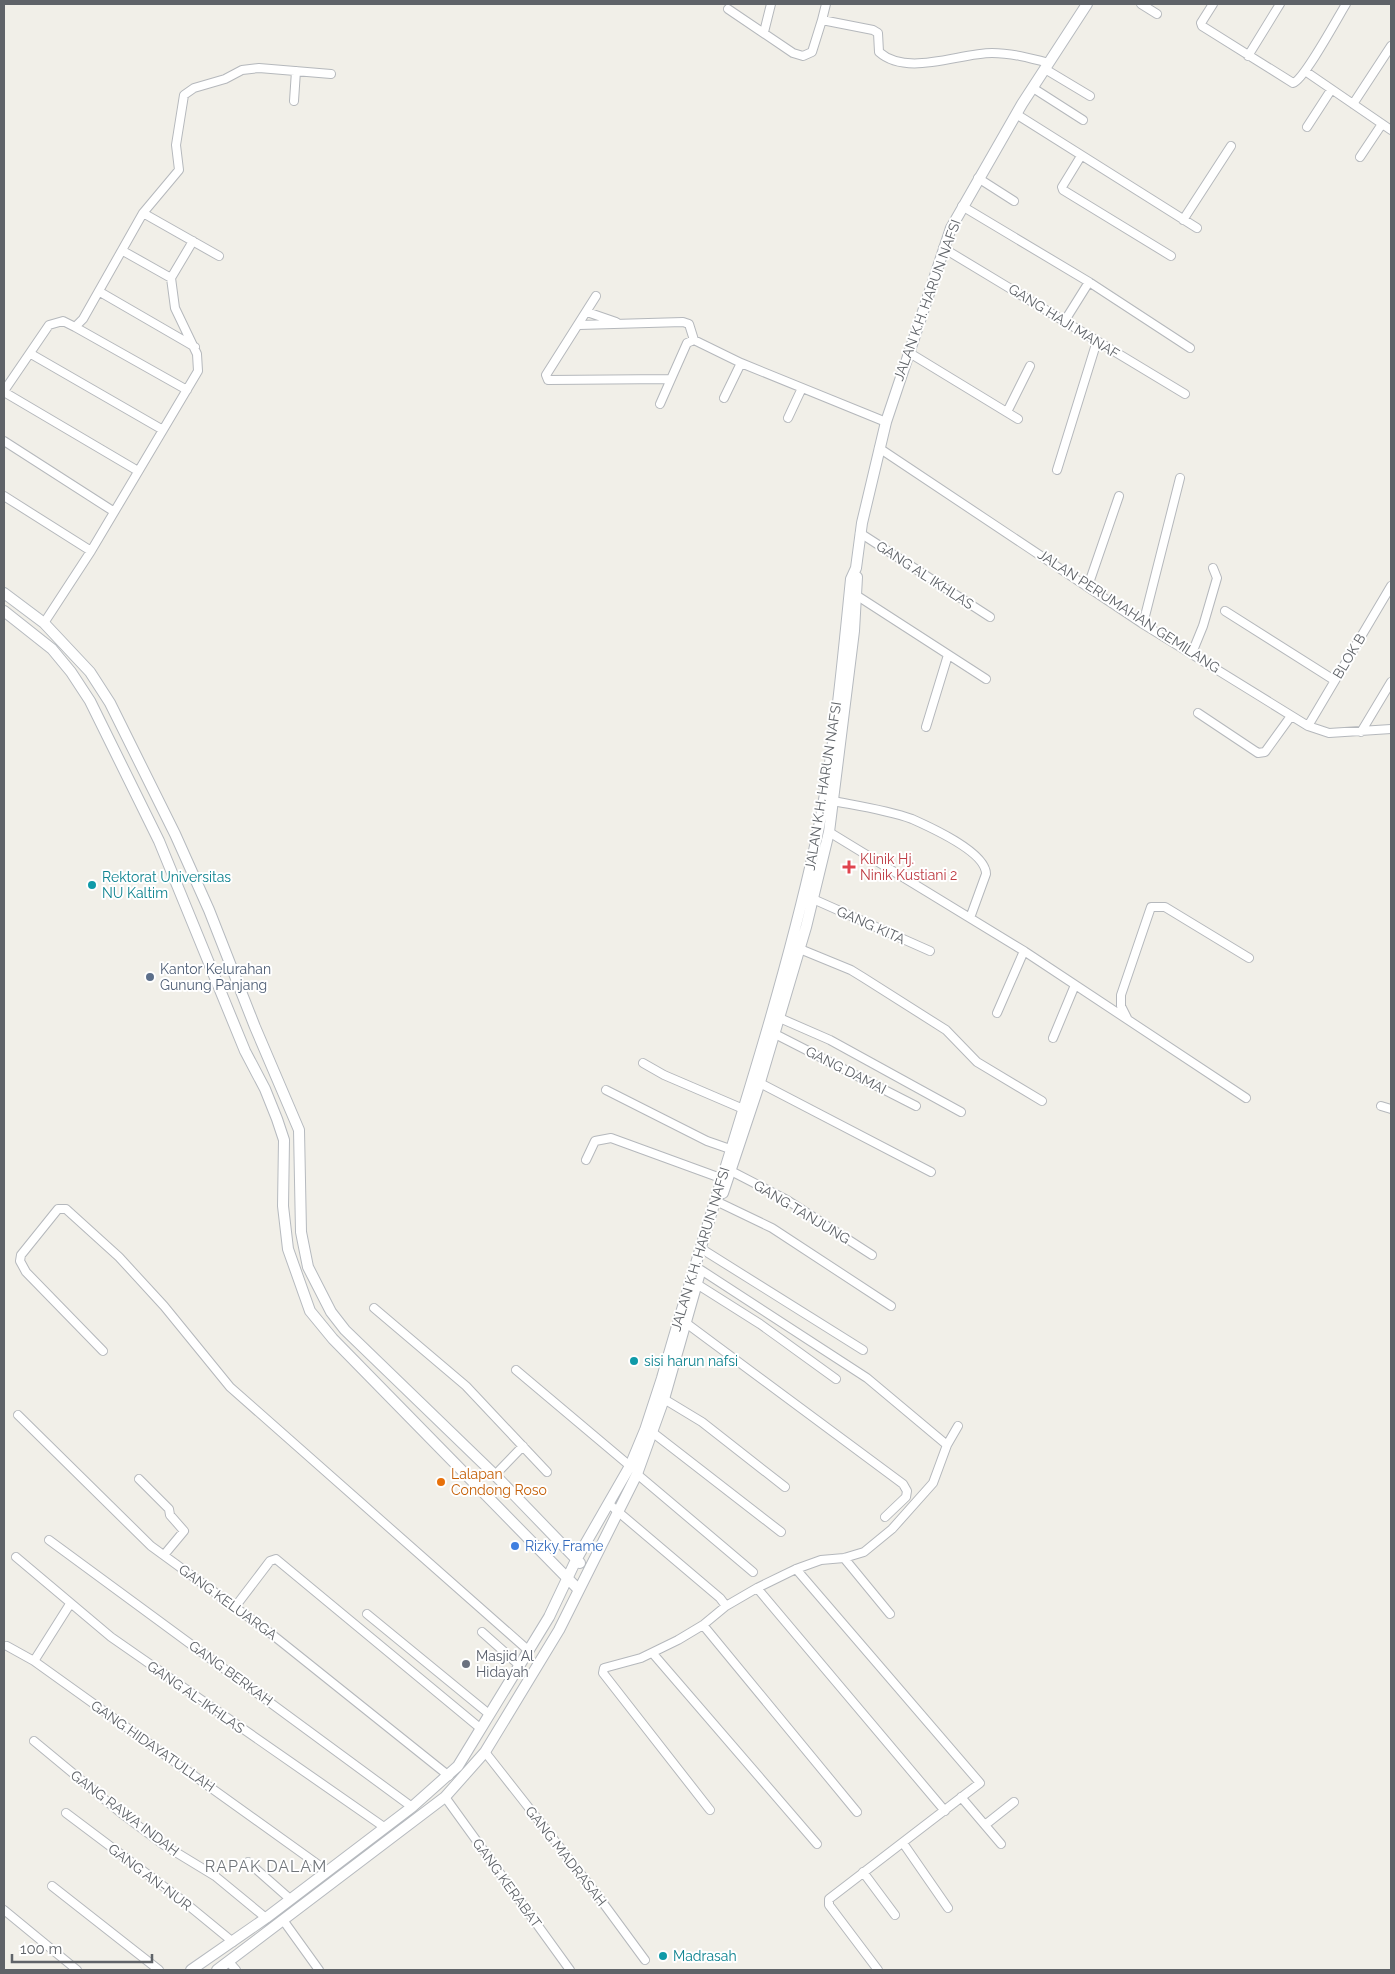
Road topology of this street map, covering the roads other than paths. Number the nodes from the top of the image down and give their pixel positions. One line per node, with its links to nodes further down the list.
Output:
1 (771, 4): 11 (street)
2 (826, 4): 10 (street)
3 (1087, 4): 14 (main road, JALAN K.H. HARUN NAFSI)
4 (1141, 4): 9 (street)
5 (1213, 4): 13 (street)
6 (1280, 4): 13 (street)
7 (1346, 4): 16 (street)
8 (728, 9): 11 (street)
9 (1157, 14)
10 (822, 20): 11 (street); 14 (street)
11 (764, 32)
12 (1391, 46): 22 (street)
13 (1248, 56): 16 (street)
14 (1047, 66): 18 (main road, JALAN K.H. HARUN NAFSI); 20 (street)
15 (296, 71): 17 (street); 21 (street); 34 (street)
16 (1305, 71): 19 (street)
17 (331, 74)
18 (1033, 88): 23 (main road, JALAN K.H. HARUN NAFSI); 24 (street)
19 (1331, 90): 22 (street); 26 (street)
20 (1090, 96)
21 (294, 101)
22 (1353, 104): 25 (street)
23 (1016, 114): 29 (street); 31 (main road, JALAN K.H. HARUN NAFSI)
24 (1083, 120)
25 (1382, 124): 27 (street); 30 (street)
26 (1307, 127)
27 (1391, 130)
28 (1231, 146): 35 (street)
29 (1081, 156): 35 (street); 41 (street)
30 (1360, 157)
31 (978, 178): 32 (street); 33 (main road, JALAN K.H. HARUN NAFSI)
32 (1014, 201)
33 (962, 206): 38 (main road, JALAN K.H. HARUN NAFSI); 43 (street)
34 (143, 213): 37 (street); 39 (street)
35 (1183, 220): 36 (street)
36 (1197, 228)
37 (193, 241): 40 (street); 42 (street)
38 (943, 248): 47 (street, GANG HAJI MANAF); 55 (main road, JALAN K.H. HARUN NAFSI)
39 (123, 251): 42 (street); 44 (street)
40 (220, 256)
41 (1171, 256)
42 (170, 278): 53 (street)
43 (1089, 282): 47 (street); 54 (street)
44 (100, 292): 50 (street); 53 (street)
45 (596, 296): 46 (street)
46 (587, 312): 48 (street); 49 (street)
47 (1064, 322): 52 (street, GANG HAJI MANAF)
48 (620, 323): 49 (street); 51 (street)
49 (579, 325): 59 (street)
50 (75, 327): 56 (street); 61 (street)
51 (694, 340): 57 (street); 59 (street)
52 (1097, 341): 63 (street, GANG HAJI MANAF); 73 (street)
53 (195, 347): 61 (street)
54 (1190, 348)
55 (908, 352): 66 (street); 69 (main road, JALAN K.H. HARUN NAFSI)
56 (31, 354): 62 (street); 70 (street)
57 (741, 362): 60 (street); 64 (street)
58 (1030, 366): 66 (street)
59 (671, 379): 65 (street)
60 (802, 388): 67 (street); 69 (street)
61 (187, 390): 70 (street)
62 (4, 392): 74 (street)
63 (1185, 394)
64 (724, 398)
65 (660, 404)
66 (1007, 412): 68 (street)
67 (788, 418)
68 (1018, 419)
69 (886, 422): 72 (main road, JALAN K.H. HARUN NAFSI)
70 (163, 430): 74 (street)
71 (4, 441): 78 (street)
72 (880, 448): 79 (main road, JALAN K.H. HARUN NAFSI); 83 (street, JALAN PERUMAHAN GEMILANG)
73 (1057, 470)
74 (138, 471): 78 (street)
75 (1180, 478): 91 (street)
76 (4, 496): 80 (street)
77 (1119, 496): 83 (street)
78 (113, 511): 80 (street)
79 (860, 533): 81 (main road, JALAN K.H. HARUN NAFSI); 89 (street, GANG AL IKHLAS)
80 (91, 551): 90 (street)
81 (856, 568): 86 (main road, JALAN K.H. HARUN NAFSI); 103 (main road, JALAN K.H. HARUN NAFSI)
82 (1213, 568): 93 (street)
83 (1088, 586): 91 (street, JALAN PERUMAHAN GEMILANG)
84 (1391, 586): 95 (street, BLOK B)
85 (4, 593): 90 (main road)
86 (856, 594): 92 (street); 103 (main road, JALAN K.H. HARUN NAFSI)
87 (1225, 611): 95 (street)
88 (4, 612): 107 (main road)
89 (990, 617)
90 (44, 623): 106 (main road)
91 (1143, 624): 93 (street, JALAN PERUMAHAN GEMILANG)
92 (948, 656): 94 (street); 100 (street)
93 (1198, 656): 98 (street, JALAN PERUMAHAN GEMILANG)
94 (986, 679)
95 (1334, 680): 99 (street, BLOK B)
96 (1391, 682): 102 (street)
97 (1198, 712): 98 (street)
98 (1291, 716): 99 (street, JALAN PERUMAHAN GEMILANG)
99 (1308, 726): 102 (street, JALAN PERUMAHAN GEMILANG)
100 (926, 727)
101 (1391, 729): 102 (street, JALAN PERUMAHAN GEMILANG)
102 (1360, 732)
103 (831, 778): 104 (main road, JALAN K.H. HARUN NAFSI); 110 (main road, JALAN K.H. HARUN NAFSI)
104 (833, 801): 105 (main road, JALAN K.H. HARUN NAFSI); 109 (street)
105 (828, 832): 108 (main road, JALAN K.H. HARUN NAFSI); 109 (street)
106 (175, 834): 107 (main road); 155 (main road)
107 (159, 841): 170 (main road)
108 (813, 899): 110 (main road, JALAN K.H. HARUN NAFSI); 111 (street, GANG KITA)
109 (970, 918): 112 (street)
110 (795, 947): 116 (main road, JALAN K.H. HARUN NAFSI); 124 (street)
111 (930, 951)
112 (1024, 951): 114 (street); 115 (street)
113 (1249, 958): 117 (street)
114 (1075, 984): 117 (street); 119 (street)
115 (997, 1013)
116 (775, 1016): 118 (main road, JALAN K.H. HARUN NAFSI); 121 (main road, JALAN K.H. HARUN NAFSI); 129 (street)
117 (1128, 1020): 123 (street)
118 (775, 1034): 121 (main road, JALAN K.H. HARUN NAFSI); 125 (street, GANG DAMAI)
119 (1053, 1038)
120 (643, 1064): 128 (street)
121 (756, 1081): 128 (main road, JALAN K.H. HARUN NAFSI); 132 (street)
122 (606, 1090): 130 (street)
123 (1246, 1098)
124 (1042, 1101)
125 (916, 1106)
126 (1381, 1106): 127 (street)
127 (1391, 1109)
128 (747, 1110): 130 (main road, JALAN K.H. HARUN NAFSI); 133 (main road, JALAN K.H. HARUN NAFSI)
129 (961, 1112)
130 (730, 1149): 133 (main road, JALAN K.H. HARUN NAFSI)
131 (586, 1160): 133 (street, GANG TANJUNG)
132 (932, 1172)
133 (726, 1177): 134 (main road, JALAN K.H. HARUN NAFSI); 136 (street, GANG TANJUNG); 138 (main road, JALAN K.H. HARUN NAFSI)
134 (720, 1203): 135 (main road, JALAN K.H. HARUN NAFSI); 139 (street)
135 (705, 1251): 137 (main road, JALAN K.H. HARUN NAFSI); 143 (street)
136 (872, 1255)
137 (700, 1270): 138 (main road, JALAN K.H. HARUN NAFSI); 150 (street)
138 (693, 1282): 141 (main road, JALAN K.H. HARUN NAFSI); 145 (street); 152 (main road, JALAN K.H. HARUN NAFSI)
139 (891, 1306)
140 (374, 1308): 151 (street)
141 (686, 1323): 146 (main road, JALAN K.H. HARUN NAFSI); 160 (street)
142 (103, 1350): 181 (street)
143 (863, 1350)
144 (516, 1370): 152 (street)
145 (836, 1379)
146 (664, 1399): 149 (main road, JALAN K.H. HARUN NAFSI); 157 (street)
147 (18, 1415): 163 (street, GANG KELUARGA)
148 (958, 1426): 150 (street)
149 (652, 1432): 154 (main road, JALAN K.H. HARUN NAFSI); 161 (street)
150 (947, 1445): 165 (street)
151 (523, 1446): 153 (street); 155 (street)
152 (630, 1466): 158 (main road, JALAN K.H. HARUN NAFSI)
153 (547, 1472)
154 (637, 1474): 159 (main road, JALAN K.H. HARUN NAFSI); 169 (street)
155 (495, 1475): 166 (main road)
156 (139, 1479): 163 (street)
157 (785, 1487)
158 (609, 1504): 159 (street); 166 (main road, JALAN K.H. HARUN NAFSI)
159 (618, 1512): 168 (main road, JALAN K.H. HARUN NAFSI); 173 (street)
160 (885, 1516)
161 (782, 1532)
162 (49, 1540): 193 (street, GANG BERKAH)
163 (164, 1555): 175 (street, GANG KELUARGA)
164 (16, 1557): 174 (street, GANG AL-IKHLAS)
165 (844, 1558): 167 (street); 177 (street)
166 (576, 1560): 168 (main road); 170 (main road, JALAN K.H. HARUN NAFSI)
167 (796, 1569): 171 (street); 191 (street)
168 (587, 1570): 172 (main road, JALAN K.H. HARUN NAFSI)
169 (753, 1572)
170 (567, 1578): 172 (main road); 181 (main road, JALAN K.H. HARUN NAFSI)
171 (757, 1588): 173 (street); 195 (street)
172 (578, 1589): 188 (main road, JALAN K.H. HARUN NAFSI)
173 (724, 1603): 178 (street)
174 (70, 1604): 183 (street); 199 (street, GANG AL-IKHLAS)
175 (235, 1607): 186 (street); 189 (street, GANG KELUARGA)
176 (368, 1614): 185 (street)
177 (890, 1614)
178 (703, 1625): 182 (street); 196 (street)
179 (482, 1632): 184 (street)
180 (7, 1646): 183 (street, GANG HIDAYATULLAH)
181 (529, 1651): 184 (main road, JALAN K.H. HARUN NAFSI)
182 (654, 1652): 194 (street); 201 (street)
183 (34, 1661): 204 (street, GANG HIDAYATULLAH)
184 (519, 1665): 185 (main road, JALAN K.H. HARUN NAFSI)
185 (489, 1714): 186 (main road, JALAN K.H. HARUN NAFSI)
186 (480, 1728): 189 (main road, JALAN K.H. HARUN NAFSI)
187 (34, 1741): 212 (street, GANG RAWA INDAH)
188 (485, 1752): 190 (main road, JALAN K.H. HARUN NAFSI); 215 (street, GANG MADRASAH)
189 (449, 1776): 193 (main road, JALAN K.H. HARUN NAFSI)
190 (445, 1797): 211 (main road, JALAN K.H. HARUN NAFSI); 222 (street, GANG KERABAT)
191 (962, 1797): 195 (street); 198 (street)
192 (1014, 1802): 198 (street)
193 (412, 1807): 199 (main road, JALAN K.H. HARUN NAFSI)
194 (710, 1810)
195 (945, 1811): 200 (street)
196 (857, 1812)
197 (66, 1814): 214 (street, GANG AN-NUR)
198 (985, 1825): 202 (street)
199 (384, 1827): 204 (main road, JALAN K.H. HARUN NAFSI)
200 (903, 1843): 205 (street); 208 (street)
201 (818, 1844)
202 (1001, 1844)
203 (248, 1862): 207 (street)
204 (327, 1871): 207 (main road, JALAN K.H. HARUN NAFSI)
205 (863, 1872): 210 (street); 223 (street)
206 (52, 1886): 218 (street)
207 (290, 1899): 212 (main road, JALAN K.H. HARUN NAFSI)
208 (948, 1908)
209 (4, 1910): 217 (street)
210 (894, 1915)
211 (284, 1920): 213 (main road, JALAN K.H. HARUN NAFSI); 221 (street)
212 (261, 1921): 213 (main road); 214 (main road, JALAN K.H. HARUN NAFSI)
213 (265, 1935): 216 (main road, JALAN K.H. HARUN NAFSI)
214 (233, 1942): 219 (main road, JALAN K.H. HARUN NAFSI)
215 (645, 1960)
216 (233, 1966): 220 (main road, JALAN K.H. HARUN NAFSI)
217 (77, 1970)
218 (159, 1970)
219 (191, 1970)
220 (217, 1970)
221 (319, 1970)
222 (570, 1970)
223 (878, 1970)

